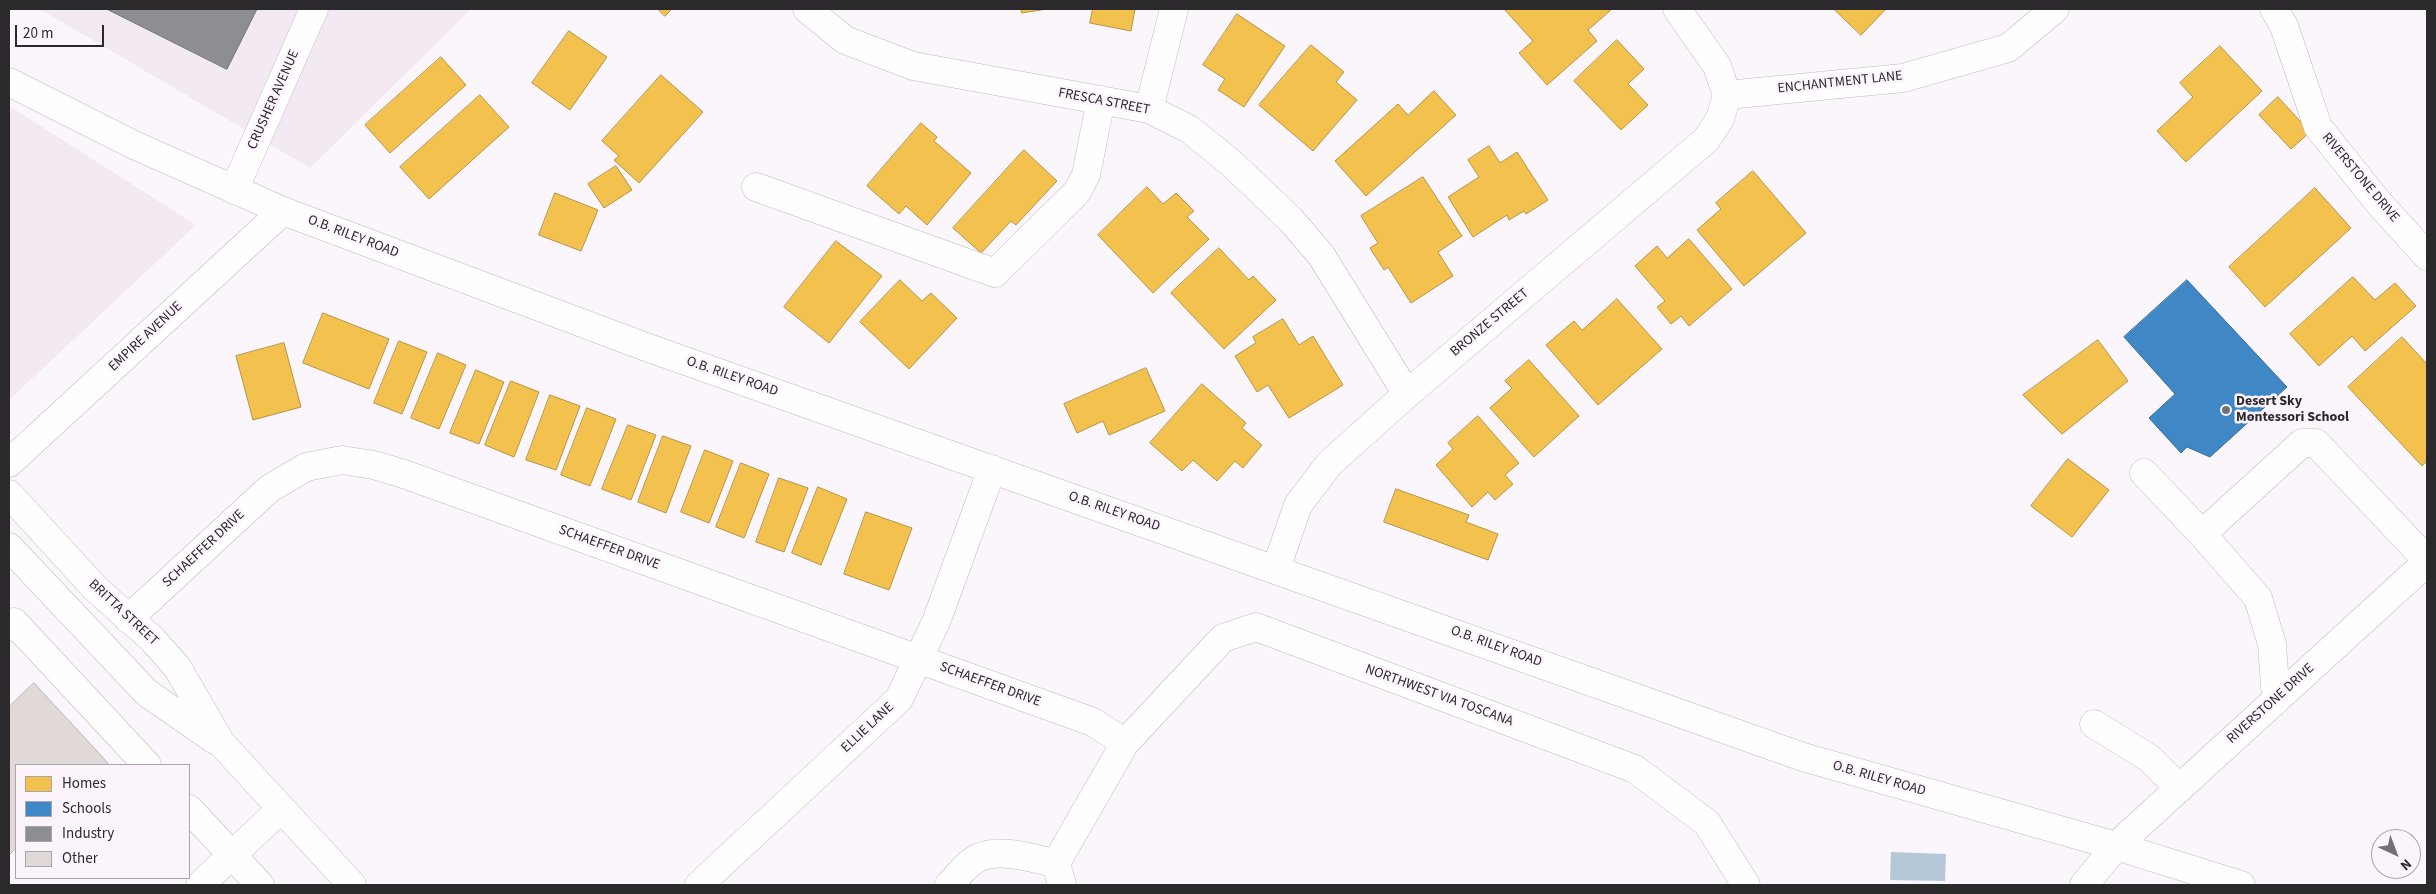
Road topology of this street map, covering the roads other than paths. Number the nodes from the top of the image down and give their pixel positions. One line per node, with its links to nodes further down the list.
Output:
1 (314, 9): 12 (street, CRUSHER AVENUE)
2 (807, 9): 9 (street, FRESCA STREET)
3 (1174, 9): 10 (street)
4 (1677, 9): 8 (street)
5 (2055, 9): 8 (street, ENCHANTMENT LANE)
6 (2274, 9): 14 (street, RIVERSTONE DRIVE)
7 (9, 82): 12 (street, O.B. RILEY ROAD)
8 (1727, 95): 15 (street, BRONZE STREET)
9 (1101, 100): 10 (street, FRESCA STREET); 11 (street)
10 (1148, 109): 15 (street, FRESCA STREET)
11 (756, 187)
12 (234, 190): 13 (street, O.B. RILEY ROAD)
13 (283, 211): 16 (street, EMPIRE AVENUE); 17 (street, O.B. RILEY ROAD)
14 (2427, 256)
15 (1407, 394): 23 (street, BRONZE STREET)
16 (9, 463)
17 (992, 469): 23 (street, O.B. RILEY ROAD); 26 (street, ELLIE LANE)
18 (2144, 473): 20 (street)
19 (9, 494): 24 (street, BRITTA STREET)
20 (2202, 534): 22 (street); 27 (street)
21 (9, 546): 29 (street, BRITTA STREET)
22 (2427, 561): 27 (street, RIVERSTONE DRIVE)
23 (1276, 569): 35 (street, O.B. RILEY ROAD)
24 (128, 618): 26 (street, SCHAEFFER DRIVE); 29 (street, BRITTA STREET)
25 (9, 627): 31 (street)
26 (919, 659): 30 (street, SCHAEFFER DRIVE); 41 (street, ELLIE LANE)
27 (2276, 700): 32 (street, RIVERSTONE DRIVE)
28 (2094, 724): 32 (street)
29 (221, 743): 33 (street, BRITTA STREET)
30 (1125, 743): 37 (street, NORTHWEST VIA TOSCANA); 43 (street, NORTHWEST VIA TOSCANA)
31 (147, 764)
32 (2179, 788): 35 (street, RIVERSTONE DRIVE)
33 (281, 809): 36 (street); 40 (street, BRITTA STREET)
34 (190, 810): 36 (street)
35 (2116, 846): 44 (street, RIVERSTONE DRIVE); 45 (street, O.B. RILEY ROAD)
36 (232, 855): 38 (street); 39 (street)
37 (1059, 874): 42 (street)
38 (200, 885)
39 (260, 885)
40 (352, 885)
41 (699, 885)
42 (948, 885)
43 (1746, 885)
44 (2084, 885)
45 (2241, 885)

